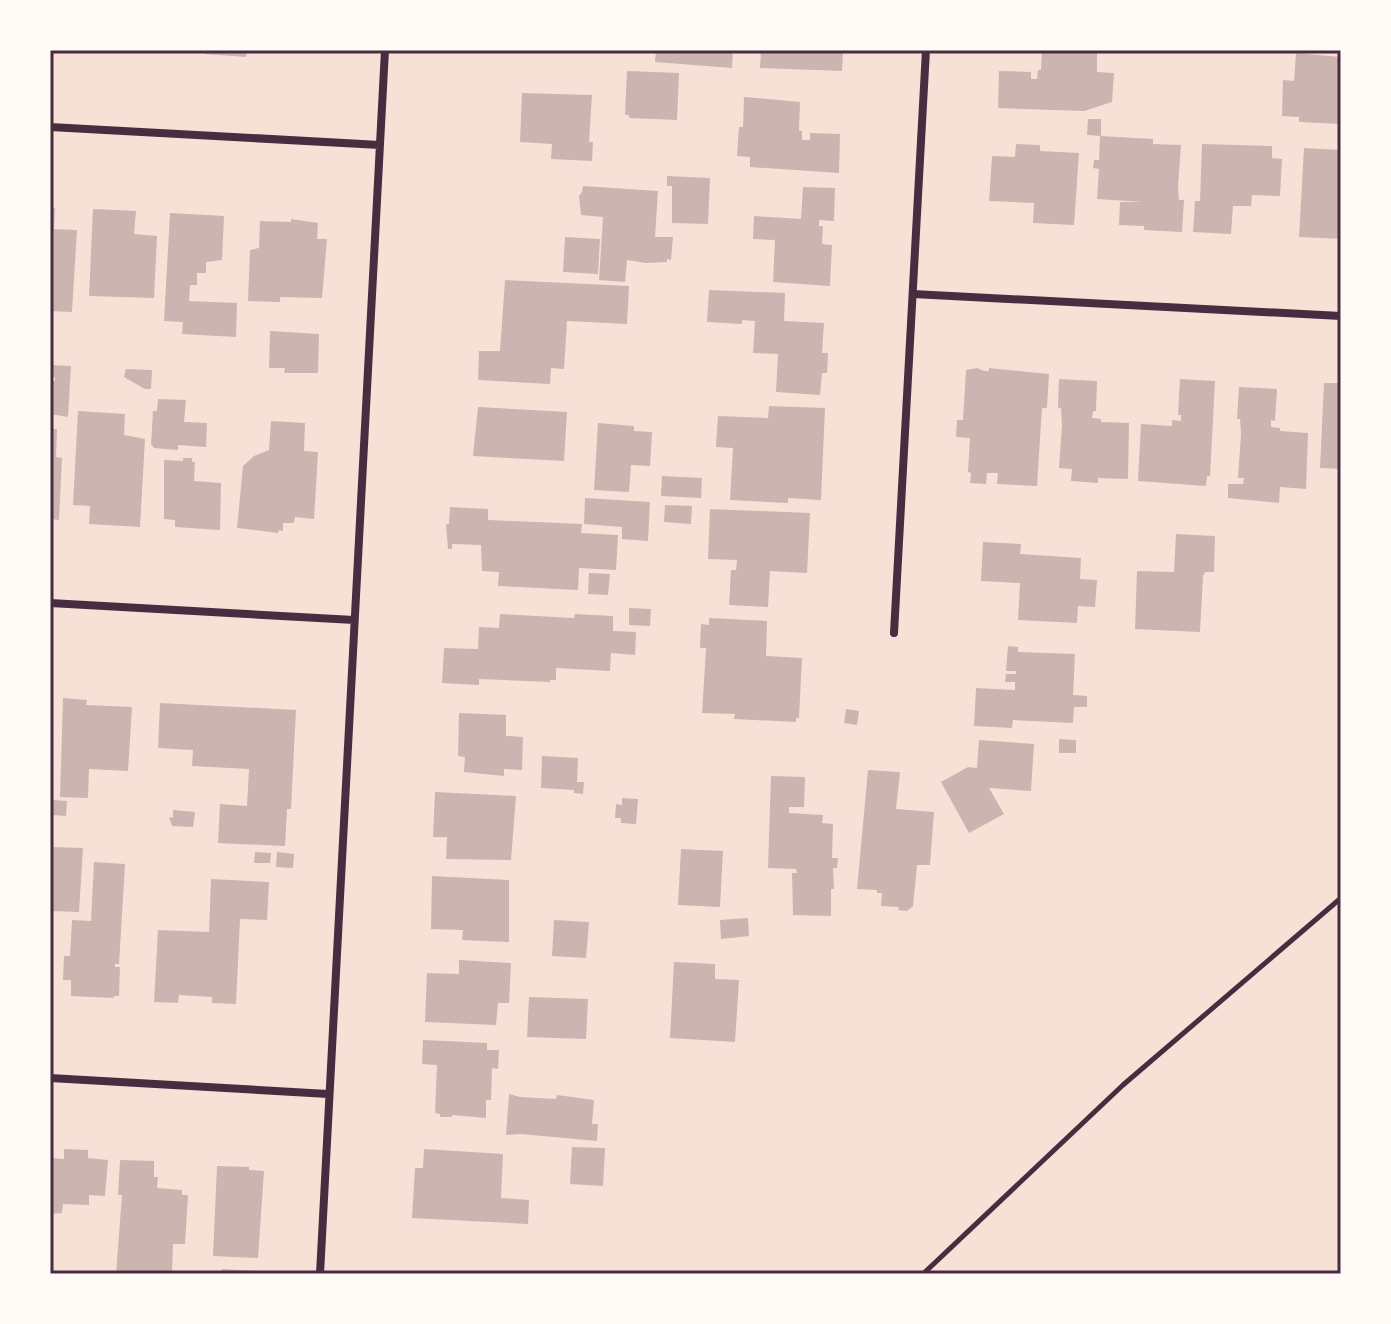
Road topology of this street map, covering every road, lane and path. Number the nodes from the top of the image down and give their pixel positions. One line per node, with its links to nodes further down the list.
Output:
1 (385, 50): 4 (street)
2 (926, 50): 5 (street)
3 (50, 127): 4 (street)
4 (380, 145): 8 (street)
5 (913, 294): 6 (street); 9 (street)
6 (1341, 316)
7 (50, 603): 8 (street)
8 (354, 620): 12 (street)
9 (894, 633)
10 (1341, 898): 14 (path)
11 (50, 1078): 12 (street)
12 (328, 1094): 13 (street)
13 (320, 1274)
14 (923, 1274)

